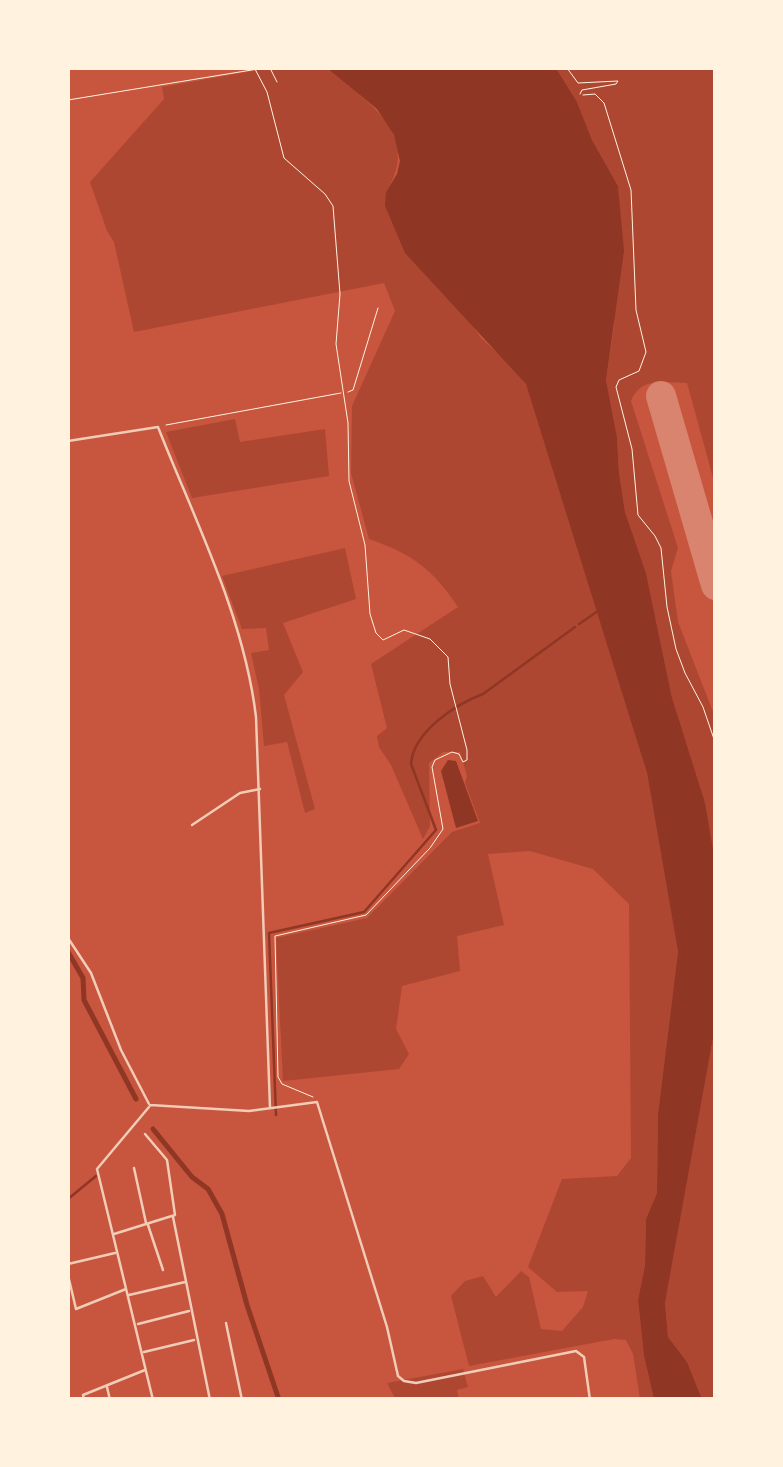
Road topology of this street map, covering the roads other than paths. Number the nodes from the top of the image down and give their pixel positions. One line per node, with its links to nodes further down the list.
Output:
1 (68, 441): 2 (street)
2 (260, 788): 3 (street); 6 (street)
3 (192, 825)
4 (68, 938): 5 (street)
5 (150, 1105): 6 (street); 11 (street)
6 (274, 1107): 31 (street)
7 (145, 1134): 9 (street)
8 (134, 1168): 10 (street)
9 (173, 1217): 10 (street); 16 (street)
10 (147, 1224): 11 (street); 14 (street)
11 (112, 1234): 12 (street)
12 (116, 1252): 13 (street); 17 (street)
13 (68, 1264)
14 (164, 1270)
15 (68, 1276): 17 (street)
16 (186, 1282): 18 (street); 19 (street)
17 (126, 1288): 18 (street)
18 (128, 1296): 21 (street)
19 (190, 1310): 21 (street); 22 (street)
20 (226, 1323): 30 (street)
21 (135, 1324): 23 (street)
22 (197, 1340): 23 (street); 29 (street)
23 (142, 1352): 24 (street)
24 (146, 1370): 25 (street); 28 (street)
25 (106, 1385): 26 (street); 27 (street)
26 (84, 1397)
27 (110, 1400)
28 (154, 1400)
29 (210, 1400)
30 (242, 1400)
31 (590, 1400)

